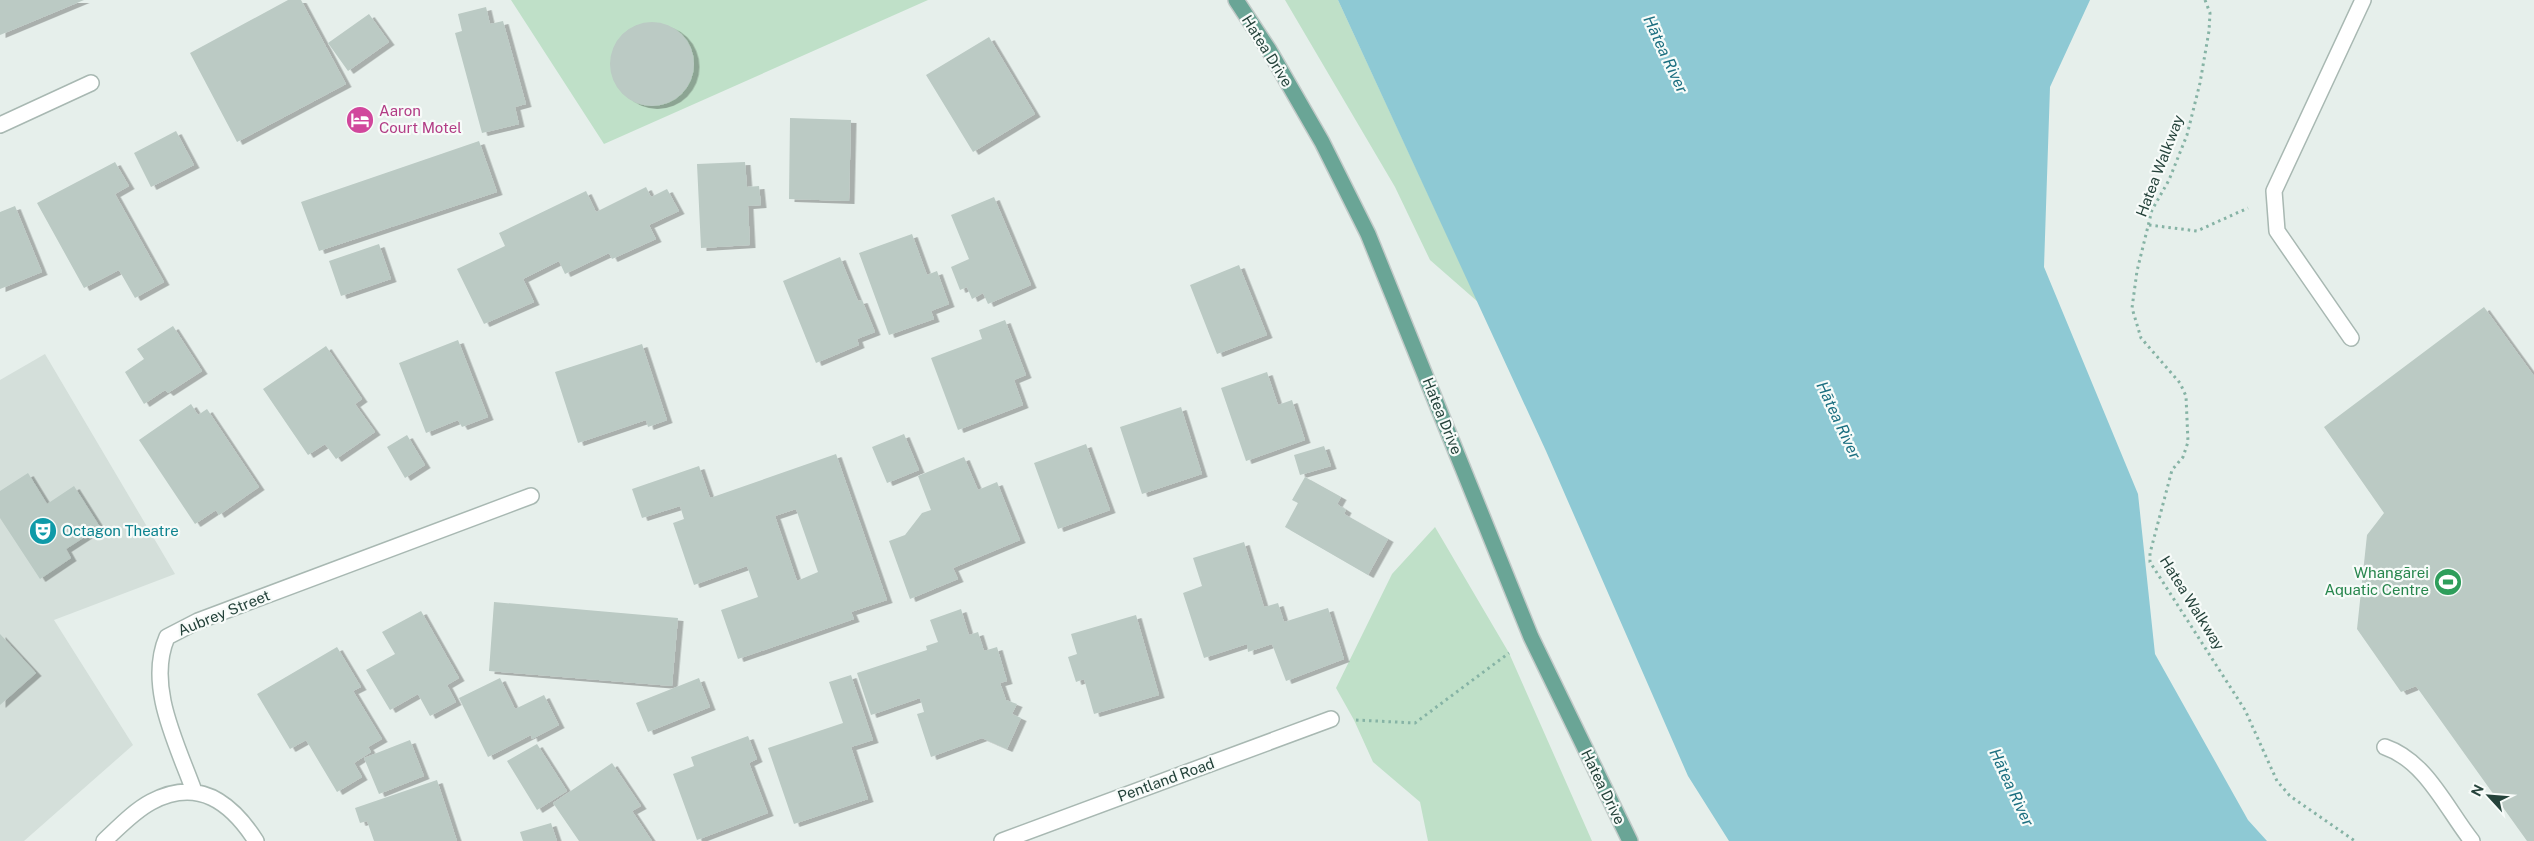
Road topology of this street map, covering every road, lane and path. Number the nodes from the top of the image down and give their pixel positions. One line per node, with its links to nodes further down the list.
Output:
1 (1236, 0): 10 (main road, Hatea Drive)
2 (2205, 0): 7 (path, Hatea Walkway)
3 (2363, 0): 6 (street)
4 (91, 83): 5 (street)
5 (0, 124)
6 (2274, 191): 7 (path); 8 (street)
7 (2148, 225): 18 (path, Hatea Walkway)
8 (2351, 338)
9 (531, 496): 13 (street, Aubrey Street)
10 (1531, 637): 11 (path); 17 (main road, Hatea Drive)
11 (1331, 719): 16 (street, Pentland Road)
12 (2385, 747): 19 (street)
13 (194, 791): 14 (street); 15 (street)
14 (104, 841)
15 (256, 841)
16 (1002, 841)
17 (1630, 841)
18 (2355, 841)
19 (2472, 841)

